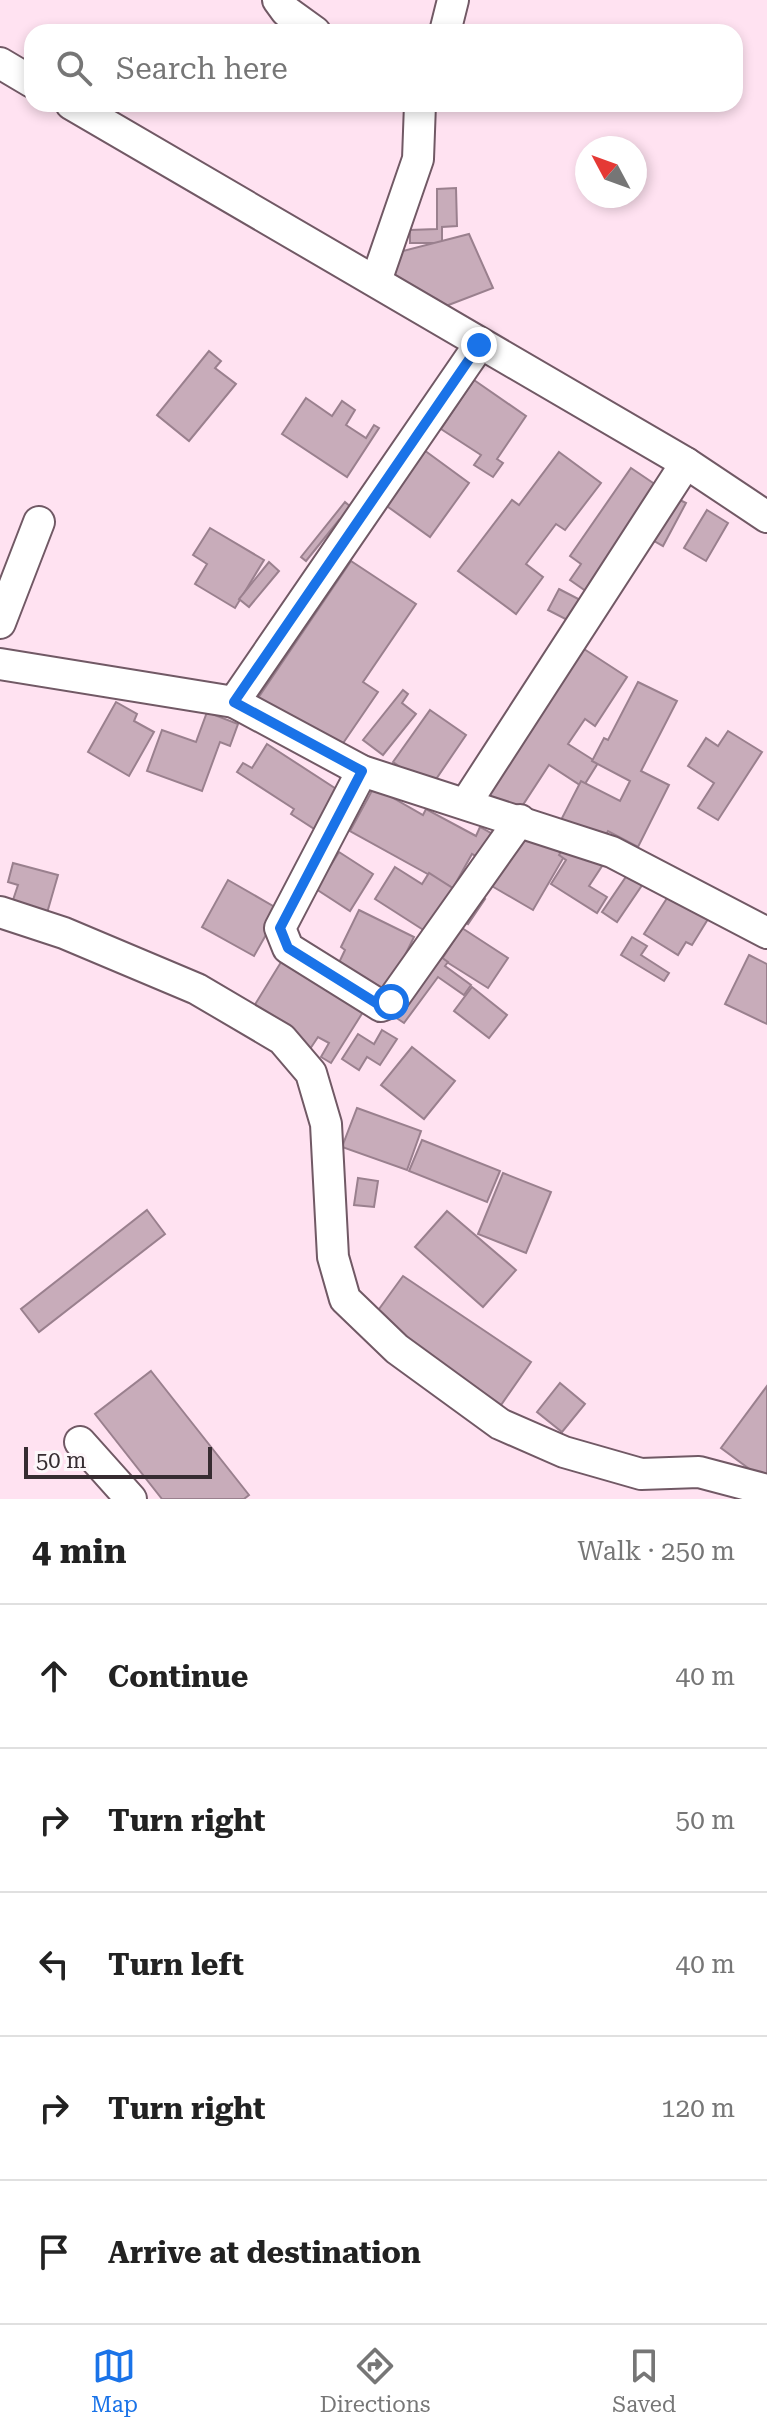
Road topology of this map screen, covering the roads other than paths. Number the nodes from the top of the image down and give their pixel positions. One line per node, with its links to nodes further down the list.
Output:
1 (278, 0): 3 (street)
2 (453, 0): 4 (street)
3 (304, 24)
4 (447, 24)
5 (0, 63): 6 (street)
6 (24, 77)
7 (85, 112): 9 (street)
8 (420, 112): 9 (street)
9 (376, 281): 10 (street)
10 (479, 345): 11 (street); 16 (street)
11 (686, 463): 12 (street); 18 (street)
12 (767, 517)
13 (39, 522): 14 (street)
14 (0, 623)
15 (0, 664): 16 (street)
16 (234, 702): 17 (street)
17 (362, 771): 18 (street); 19 (street)
18 (466, 803): 19 (street)
19 (520, 820): 21 (street)
20 (0, 912): 23 (street)
21 (767, 933)
22 (80, 1442): 24 (street)
23 (767, 1490)
24 (131, 1499)

